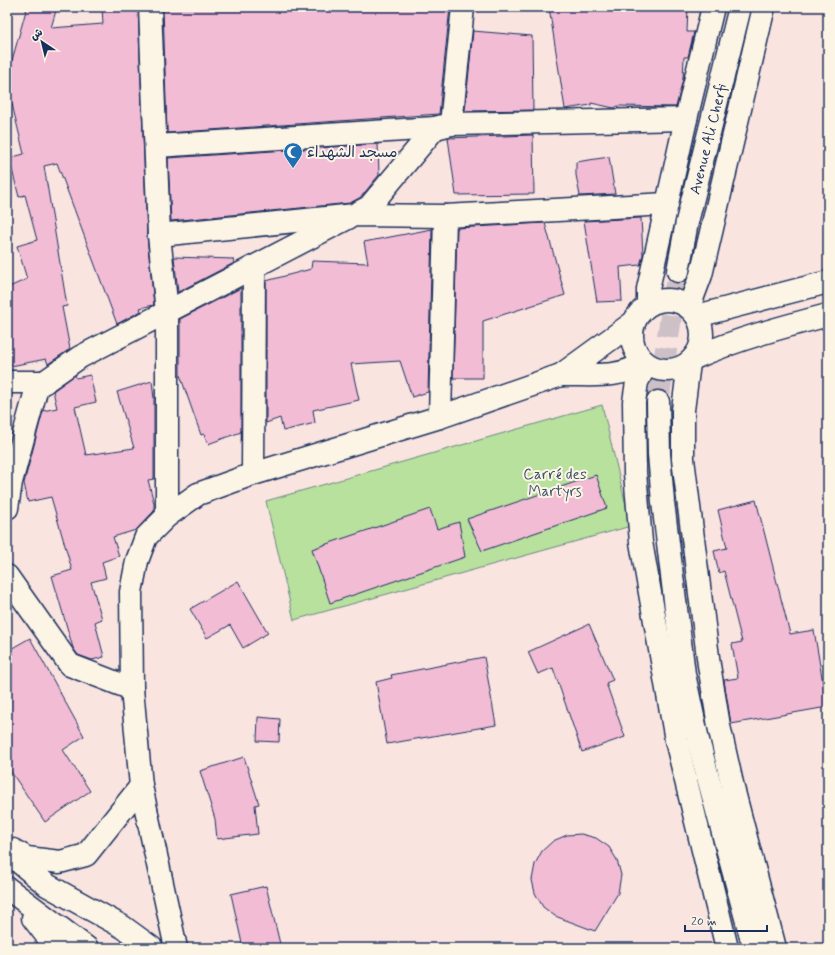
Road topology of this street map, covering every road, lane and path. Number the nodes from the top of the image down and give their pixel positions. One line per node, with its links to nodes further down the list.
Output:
1 (150, 7): 8 (street)
2 (463, 7): 7 (street)
3 (713, 7): 6 (street)
4 (740, 7): 14 (street, Avenue Ali Cherfi)
5 (764, 7): 18 (street)
6 (686, 119): 7 (street); 9 (street)
7 (443, 126): 8 (street); 10 (street)
8 (156, 146): 12 (street)
9 (667, 204): 11 (street); 16 (street)
10 (355, 215): 11 (street); 12 (street); 13 (street)
11 (445, 216): 27 (street)
12 (159, 235): 17 (street)
13 (254, 267): 17 (street); 28 (street)
14 (678, 271)
15 (828, 282): 18 (street)
16 (648, 305): 18 (street); 20 (street)
17 (167, 312): 25 (street); 30 (street)
18 (693, 312): 21 (street)
19 (828, 315): 21 (street)
20 (634, 322): 22 (street); 23 (street)
21 (692, 361): 22 (street); 43 (street)
22 (645, 363): 23 (street); 41 (street)
23 (561, 375): 27 (street)
24 (7, 382): 25 (street)
25 (45, 382): 29 (street)
26 (658, 402): 42 (street)
27 (440, 417): 28 (street)
28 (253, 474): 30 (street)
29 (7, 508)
30 (167, 516): 32 (street)
31 (7, 576): 32 (street)
32 (132, 689): 33 (street)
33 (142, 786): 34 (street); 40 (street)
34 (7, 846)
35 (7, 852): 39 (street)
36 (12, 892): 37 (street); 38 (street)
37 (56, 948)
38 (87, 948)
39 (152, 948)
40 (176, 948)
41 (727, 948)
42 (754, 948)
43 (775, 948)

